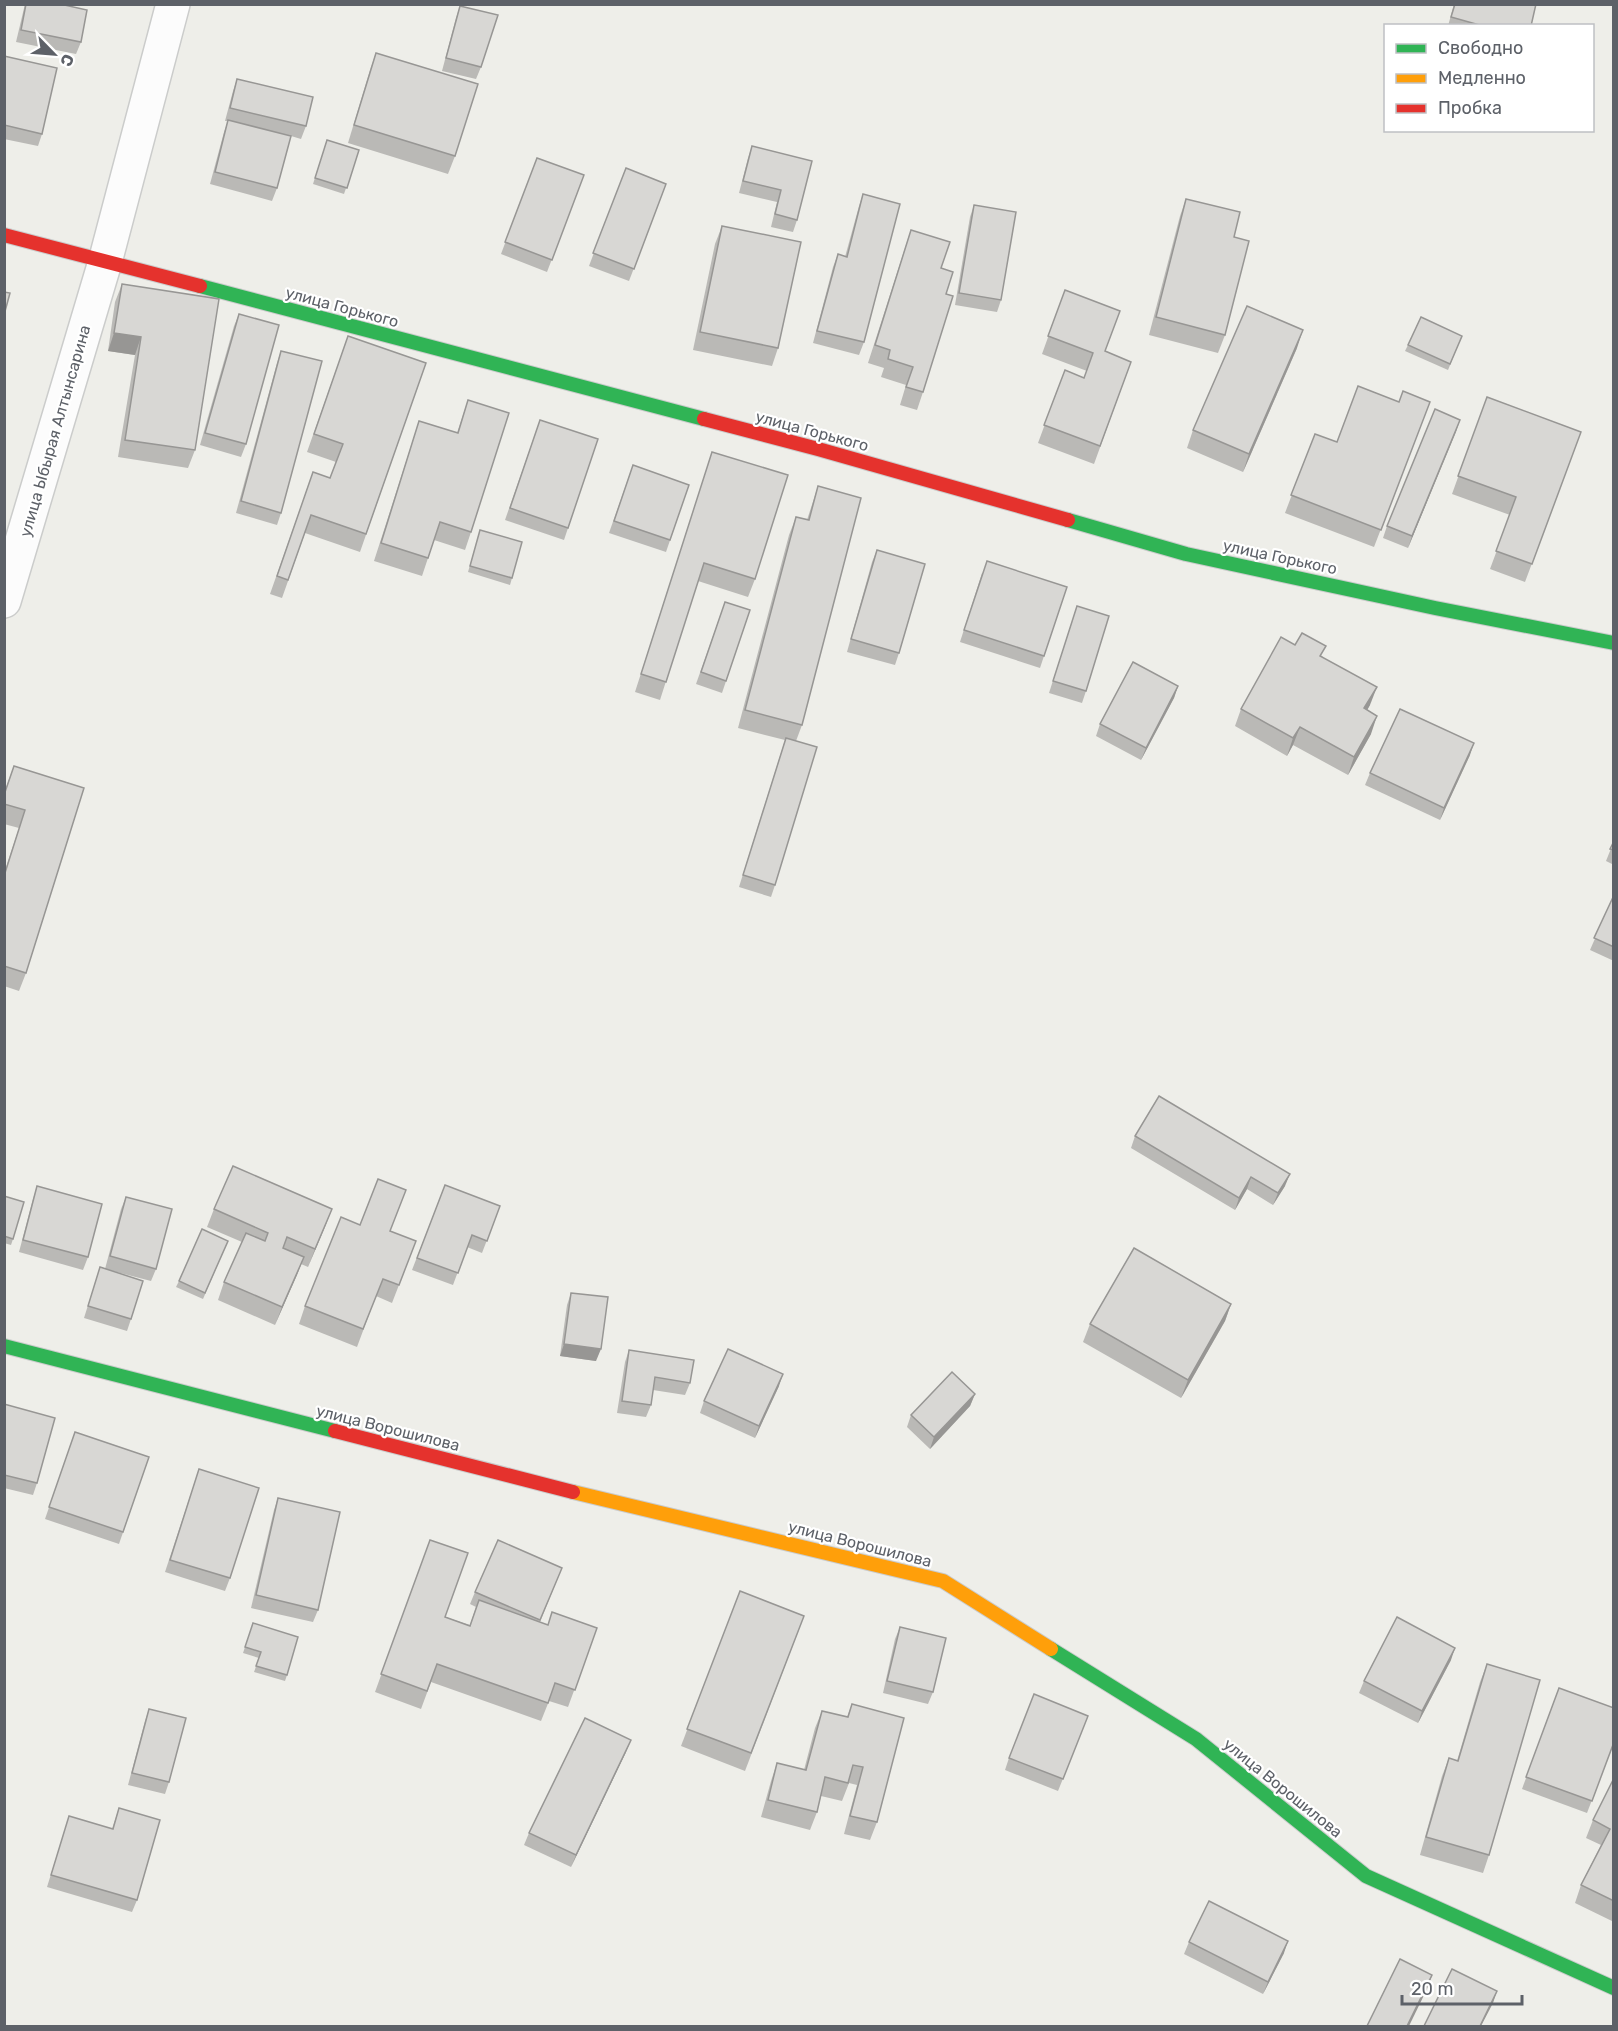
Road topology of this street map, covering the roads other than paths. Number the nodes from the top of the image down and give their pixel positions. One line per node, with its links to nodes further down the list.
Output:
1 (173, 4): 3 (street, улица Ыбырая Алтынсарина)
2 (4, 236): 3 (street, улица Горького)
3 (105, 262): 4 (street, улица Ыбырая Алтынсарина); 5 (street, улица Горького)
4 (4, 601)
5 (1614, 643)
6 (4, 1346): 7 (street, улица Ворошилова)
7 (1614, 1988)

